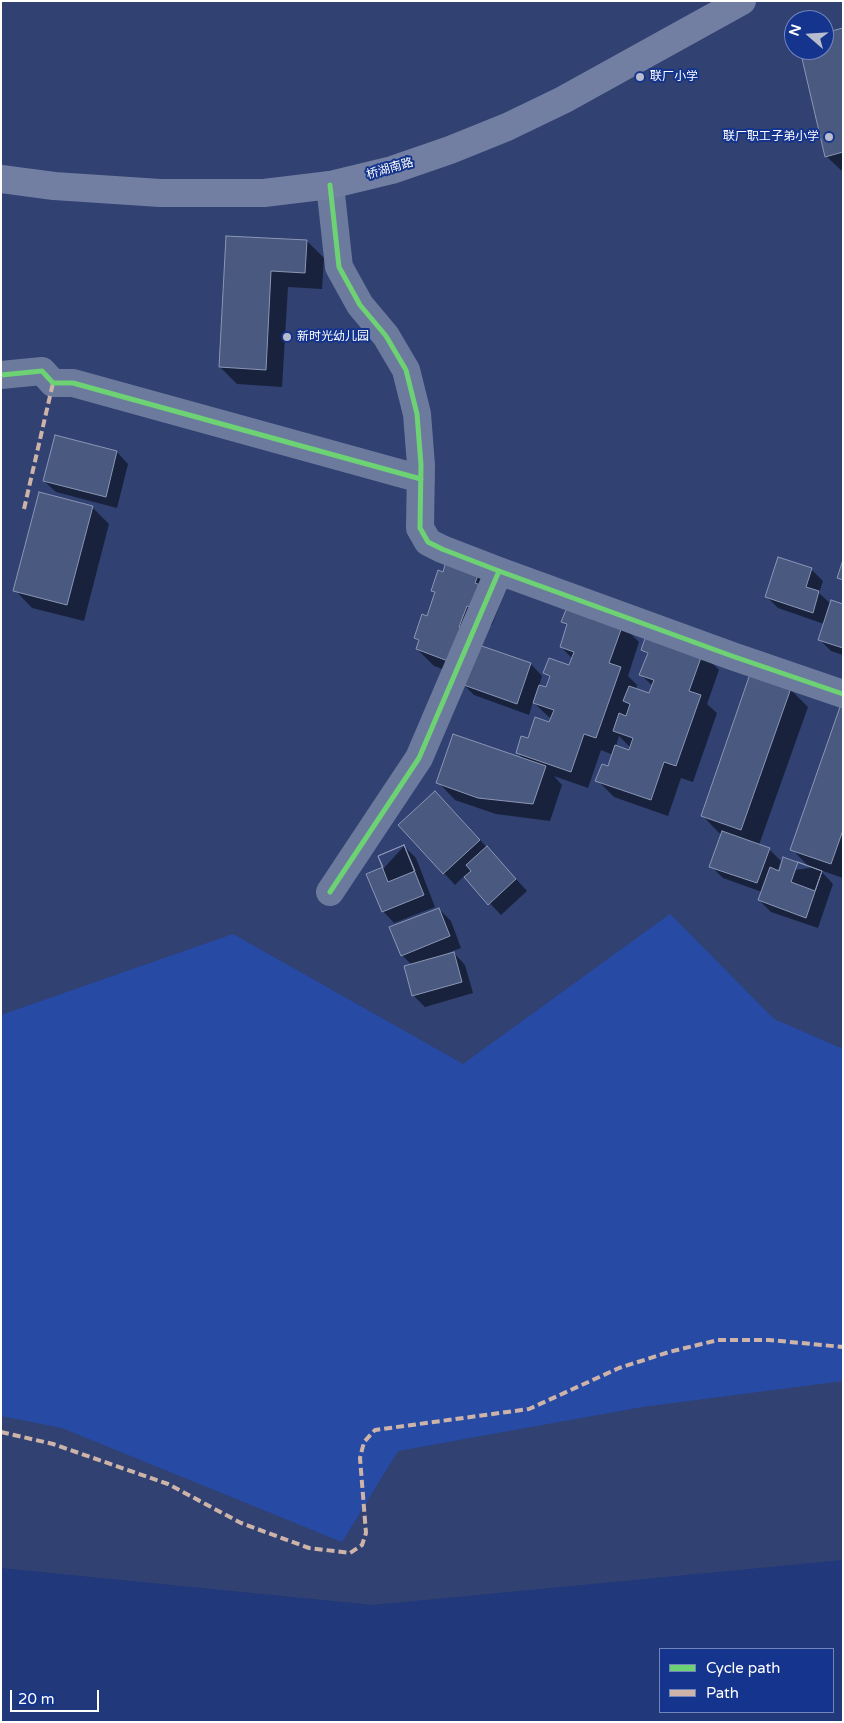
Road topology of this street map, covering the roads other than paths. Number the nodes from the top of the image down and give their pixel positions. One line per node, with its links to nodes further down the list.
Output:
1 (742, 1): 3 (main road, 桥湖南路)
2 (1, 179): 3 (main road, 桥湖南路)
3 (330, 185): 5 (street)
4 (1, 374): 5 (street)
5 (421, 479): 6 (street)
6 (499, 571): 7 (street); 8 (street)
7 (843, 694)
8 (330, 892)

